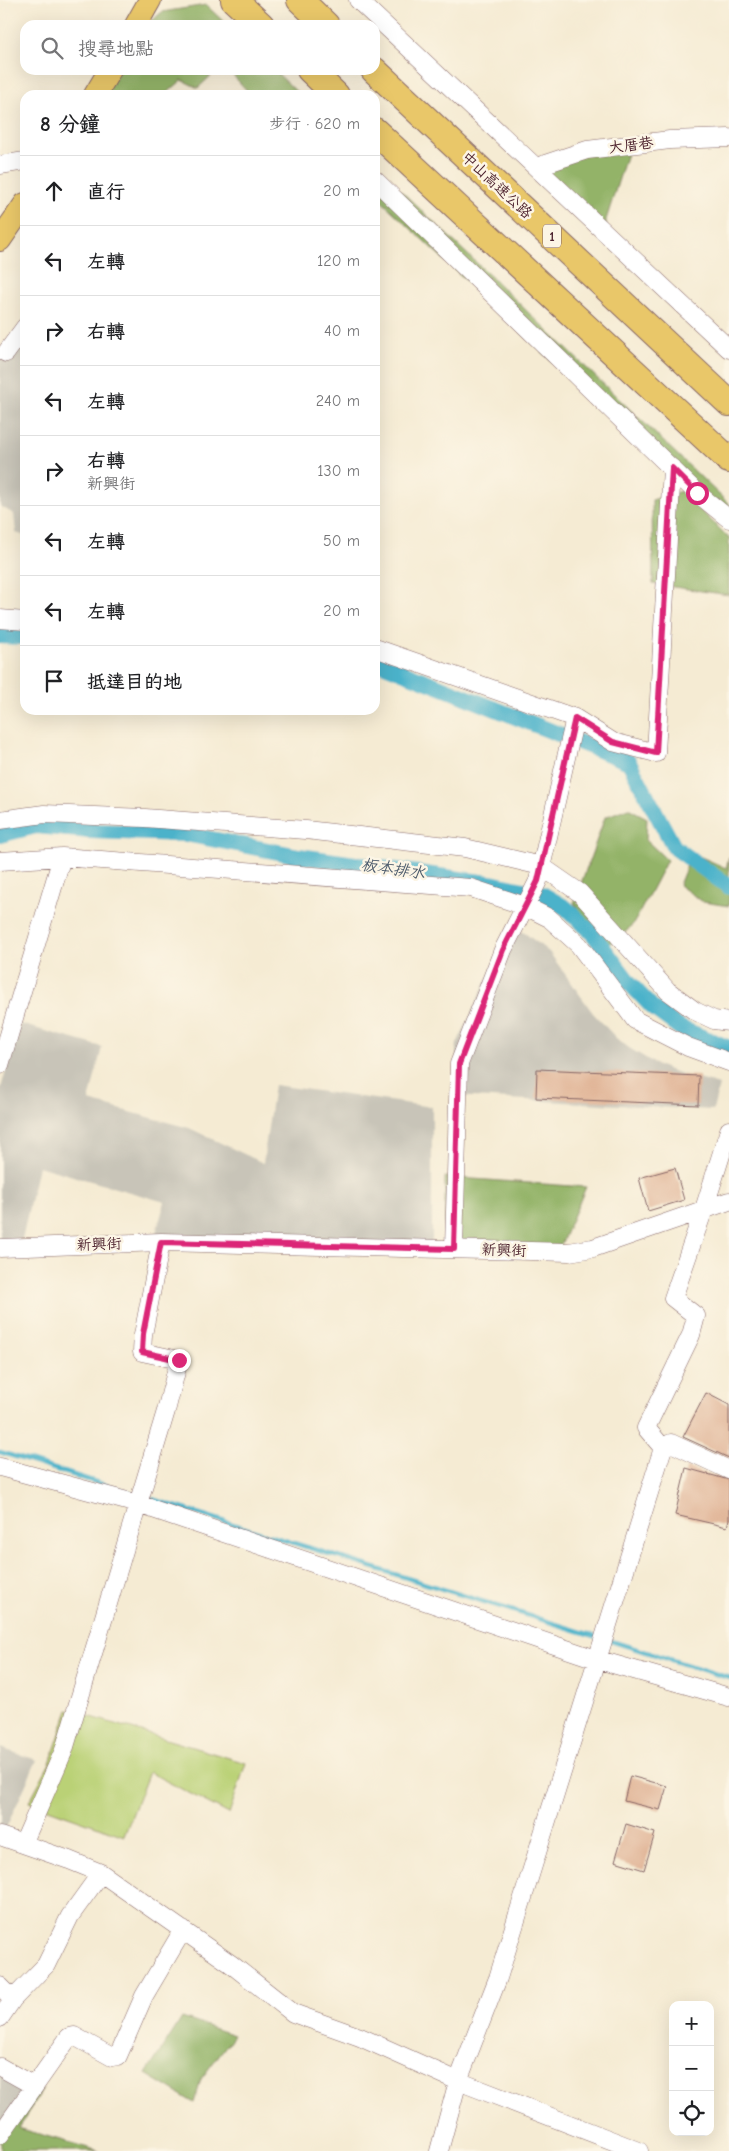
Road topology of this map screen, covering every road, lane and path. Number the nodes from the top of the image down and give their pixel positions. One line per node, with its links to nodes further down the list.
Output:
1 (150, 0): 5 (main road)
2 (234, 0): 6 (highway)
3 (300, 0): 7 (highway)
4 (358, 0): 8 (street)
5 (139, 20)
6 (256, 20)
7 (321, 20)
8 (379, 20)
9 (380, 21): 19 (street)
10 (107, 75): 13 (main road)
11 (315, 75): 14 (highway)
12 (379, 75): 26 (highway, 中山高速公路 / 1)
13 (98, 90)
14 (331, 90)
15 (380, 136): 27 (highway)
16 (729, 138): 19 (street, 大厝巷)
17 (20, 162): 18 (street)
18 (0, 165)
19 (536, 167): 24 (street)
20 (380, 185): 28 (street)
21 (20, 211): 22 (main road)
22 (0, 240)
23 (20, 334): 25 (street)
24 (729, 349)
25 (6, 353)
26 (729, 403)
27 (729, 460)
28 (672, 468): 29 (street); 33 (street)
29 (729, 519)
30 (0, 619): 31 (street)
31 (20, 621)
32 (380, 650): 33 (street)
33 (575, 718): 37 (street)
34 (0, 820): 37 (street)
35 (62, 857): 36 (street); 38 (street); 41 (street)
36 (0, 861)
37 (541, 866): 38 (street); 39 (street)
38 (525, 906): 40 (street); 47 (street)
39 (729, 1022)
40 (729, 1062)
41 (0, 1065)
42 (729, 1130): 44 (street)
43 (729, 1201): 44 (street, 新興街)
44 (704, 1209): 47 (street, 新興街); 48 (street)
45 (161, 1242): 46 (street, 新興街); 47 (street, 新興街); 51 (street)
46 (0, 1248)
47 (454, 1249)
48 (663, 1448): 50 (street); 52 (street)
49 (0, 1466): 51 (street)
50 (729, 1470)
51 (138, 1504): 52 (street); 55 (street)
52 (599, 1660): 53 (street); 62 (street)
53 (729, 1697)
54 (0, 1836): 56 (street)
55 (26, 1837)
56 (101, 1874): 57 (street); 59 (street)
57 (183, 1930): 62 (street); 63 (street)
58 (0, 1986): 59 (street)
59 (13, 1999): 60 (street)
60 (0, 2018)
61 (0, 2067): 63 (street)
62 (458, 2081): 65 (street); 66 (street)
63 (34, 2086): 64 (street)
64 (0, 2135)
65 (439, 2151)
66 (639, 2151)

